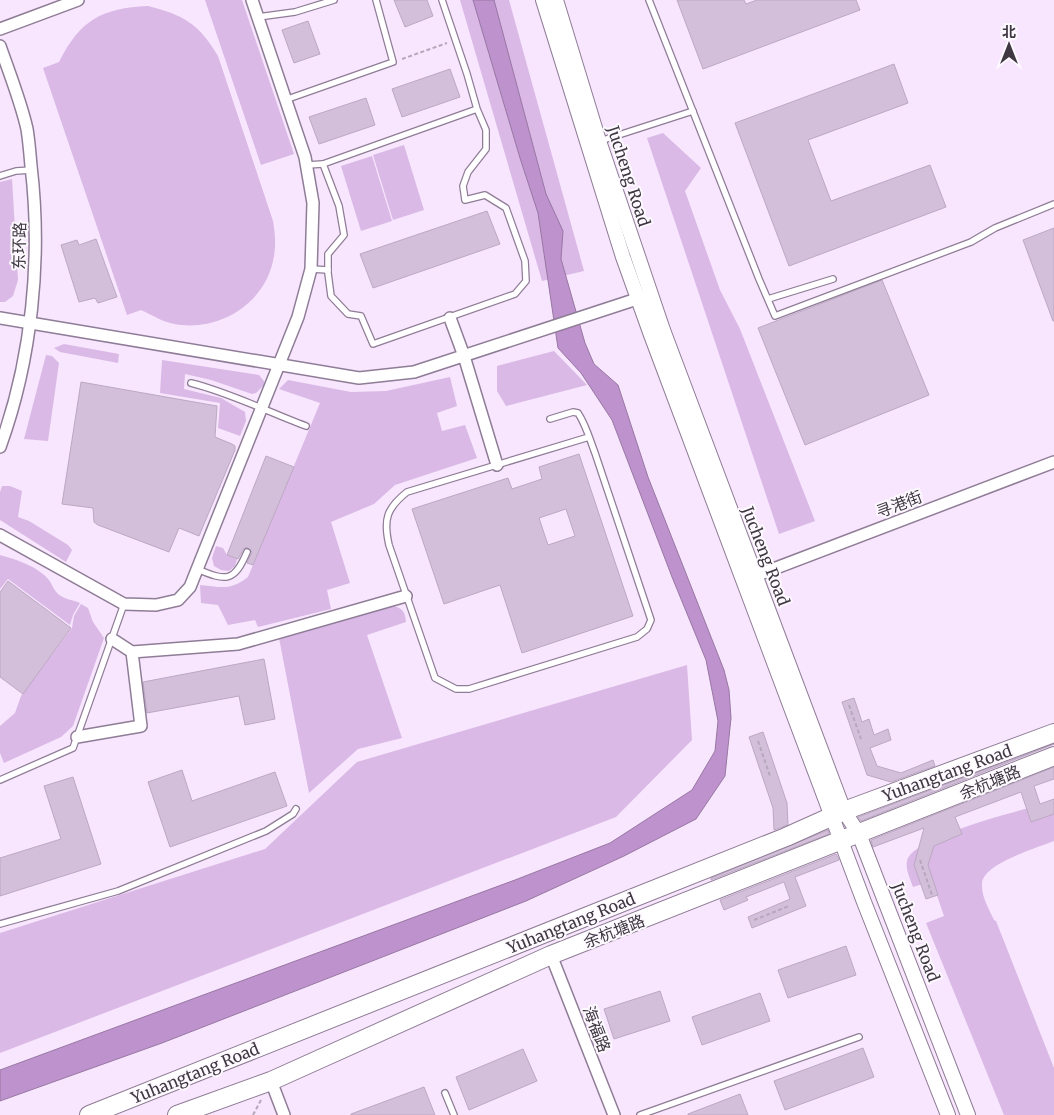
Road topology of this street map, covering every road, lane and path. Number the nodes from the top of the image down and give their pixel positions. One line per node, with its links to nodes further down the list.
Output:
1 (78, 0): 10 (street)
2 (252, 0): 9 (street)
3 (334, 0): 9 (lane)
4 (376, 0): 13 (lane)
5 (442, 0): 11 (lane)
6 (543, 0): 17 (street, Jucheng Road)
7 (556, 0): 17 (street, Jucheng Road)
8 (650, 0): 16 (lane)
9 (257, 17): 14 (street)
10 (0, 29)
11 (455, 40): 13 (path); 15 (lane)
12 (0, 46): 20 (street, 东环路)
13 (393, 62): 14 (lane)
14 (285, 100): 19 (street)
15 (477, 109): 18 (lane); 29 (lane)
16 (693, 111): 17 (lane); 27 (lane)
17 (594, 143): 26 (street, Jucheng Road)
18 (323, 164): 19 (lane); 24 (lane)
19 (307, 165): 23 (street)
20 (32, 170): 21 (lane); 30 (street, 东环路)
21 (0, 176)
22 (1054, 204): 27 (lane)
23 (311, 268): 24 (lane); 32 (street)
24 (328, 270): 29 (lane)
25 (833, 278): 27 (lane)
26 (644, 297): 31 (street); 44 (street, Jucheng Road); 58 (street, Jucheng Road)
27 (768, 299)
28 (0, 318): 30 (street)
29 (450, 318): 31 (street)
30 (29, 323): 32 (street); 38 (street, 东环路)
31 (464, 356): 32 (street); 40 (street)
32 (279, 365): 34 (street)
33 (190, 383): 34 (lane)
34 (261, 409): 36 (lane); 43 (street)
35 (550, 419): 37 (lane)
36 (306, 426)
37 (589, 437): 40 (lane); 45 (lane)
38 (0, 446)
39 (1054, 462): 44 (street, 寻港街)
40 (497, 465): 45 (lane)
41 (0, 535): 46 (street)
42 (247, 552): 43 (lane)
43 (197, 569): 46 (street)
44 (755, 576): 58 (street, Jucheng Road)
45 (406, 596): 48 (street)
46 (124, 604): 47 (lane)
47 (112, 639): 48 (street); 51 (lane)
48 (132, 652): 51 (street)
49 (849, 705): 52 (path)
50 (1054, 733): 58 (main road, Yuhangtang Road)
51 (77, 737): 56 (lane)
52 (861, 739)
53 (758, 741): 55 (path)
54 (1054, 756): 59 (main road, 余杭塘路)
55 (770, 776)
56 (0, 780)
57 (296, 809): 65 (lane)
58 (838, 814): 59 (street, Jucheng Road); 60 (street, Jucheng Road); 70 (main road, Yuhangtang Road)
59 (859, 834): 60 (main road, 余杭塘路); 77 (street, Jucheng Road)
60 (841, 842): 66 (main road, 余杭塘路); 76 (street, Jucheng Road)
61 (920, 860): 62 (path)
62 (932, 895)
63 (789, 906): 64 (path)
64 (754, 920)
65 (0, 924)
66 (551, 955): 68 (main road, 余杭塘路); 74 (street, 海福路)
67 (859, 1037): 75 (lane)
68 (271, 1080): 71 (main road, 余杭塘路); 72 (street)
69 (445, 1093): 73 (lane)
70 (89, 1115)
71 (178, 1115)
72 (284, 1115)
73 (454, 1115)
74 (614, 1115)
75 (640, 1115)
76 (948, 1115)
77 (968, 1115)

